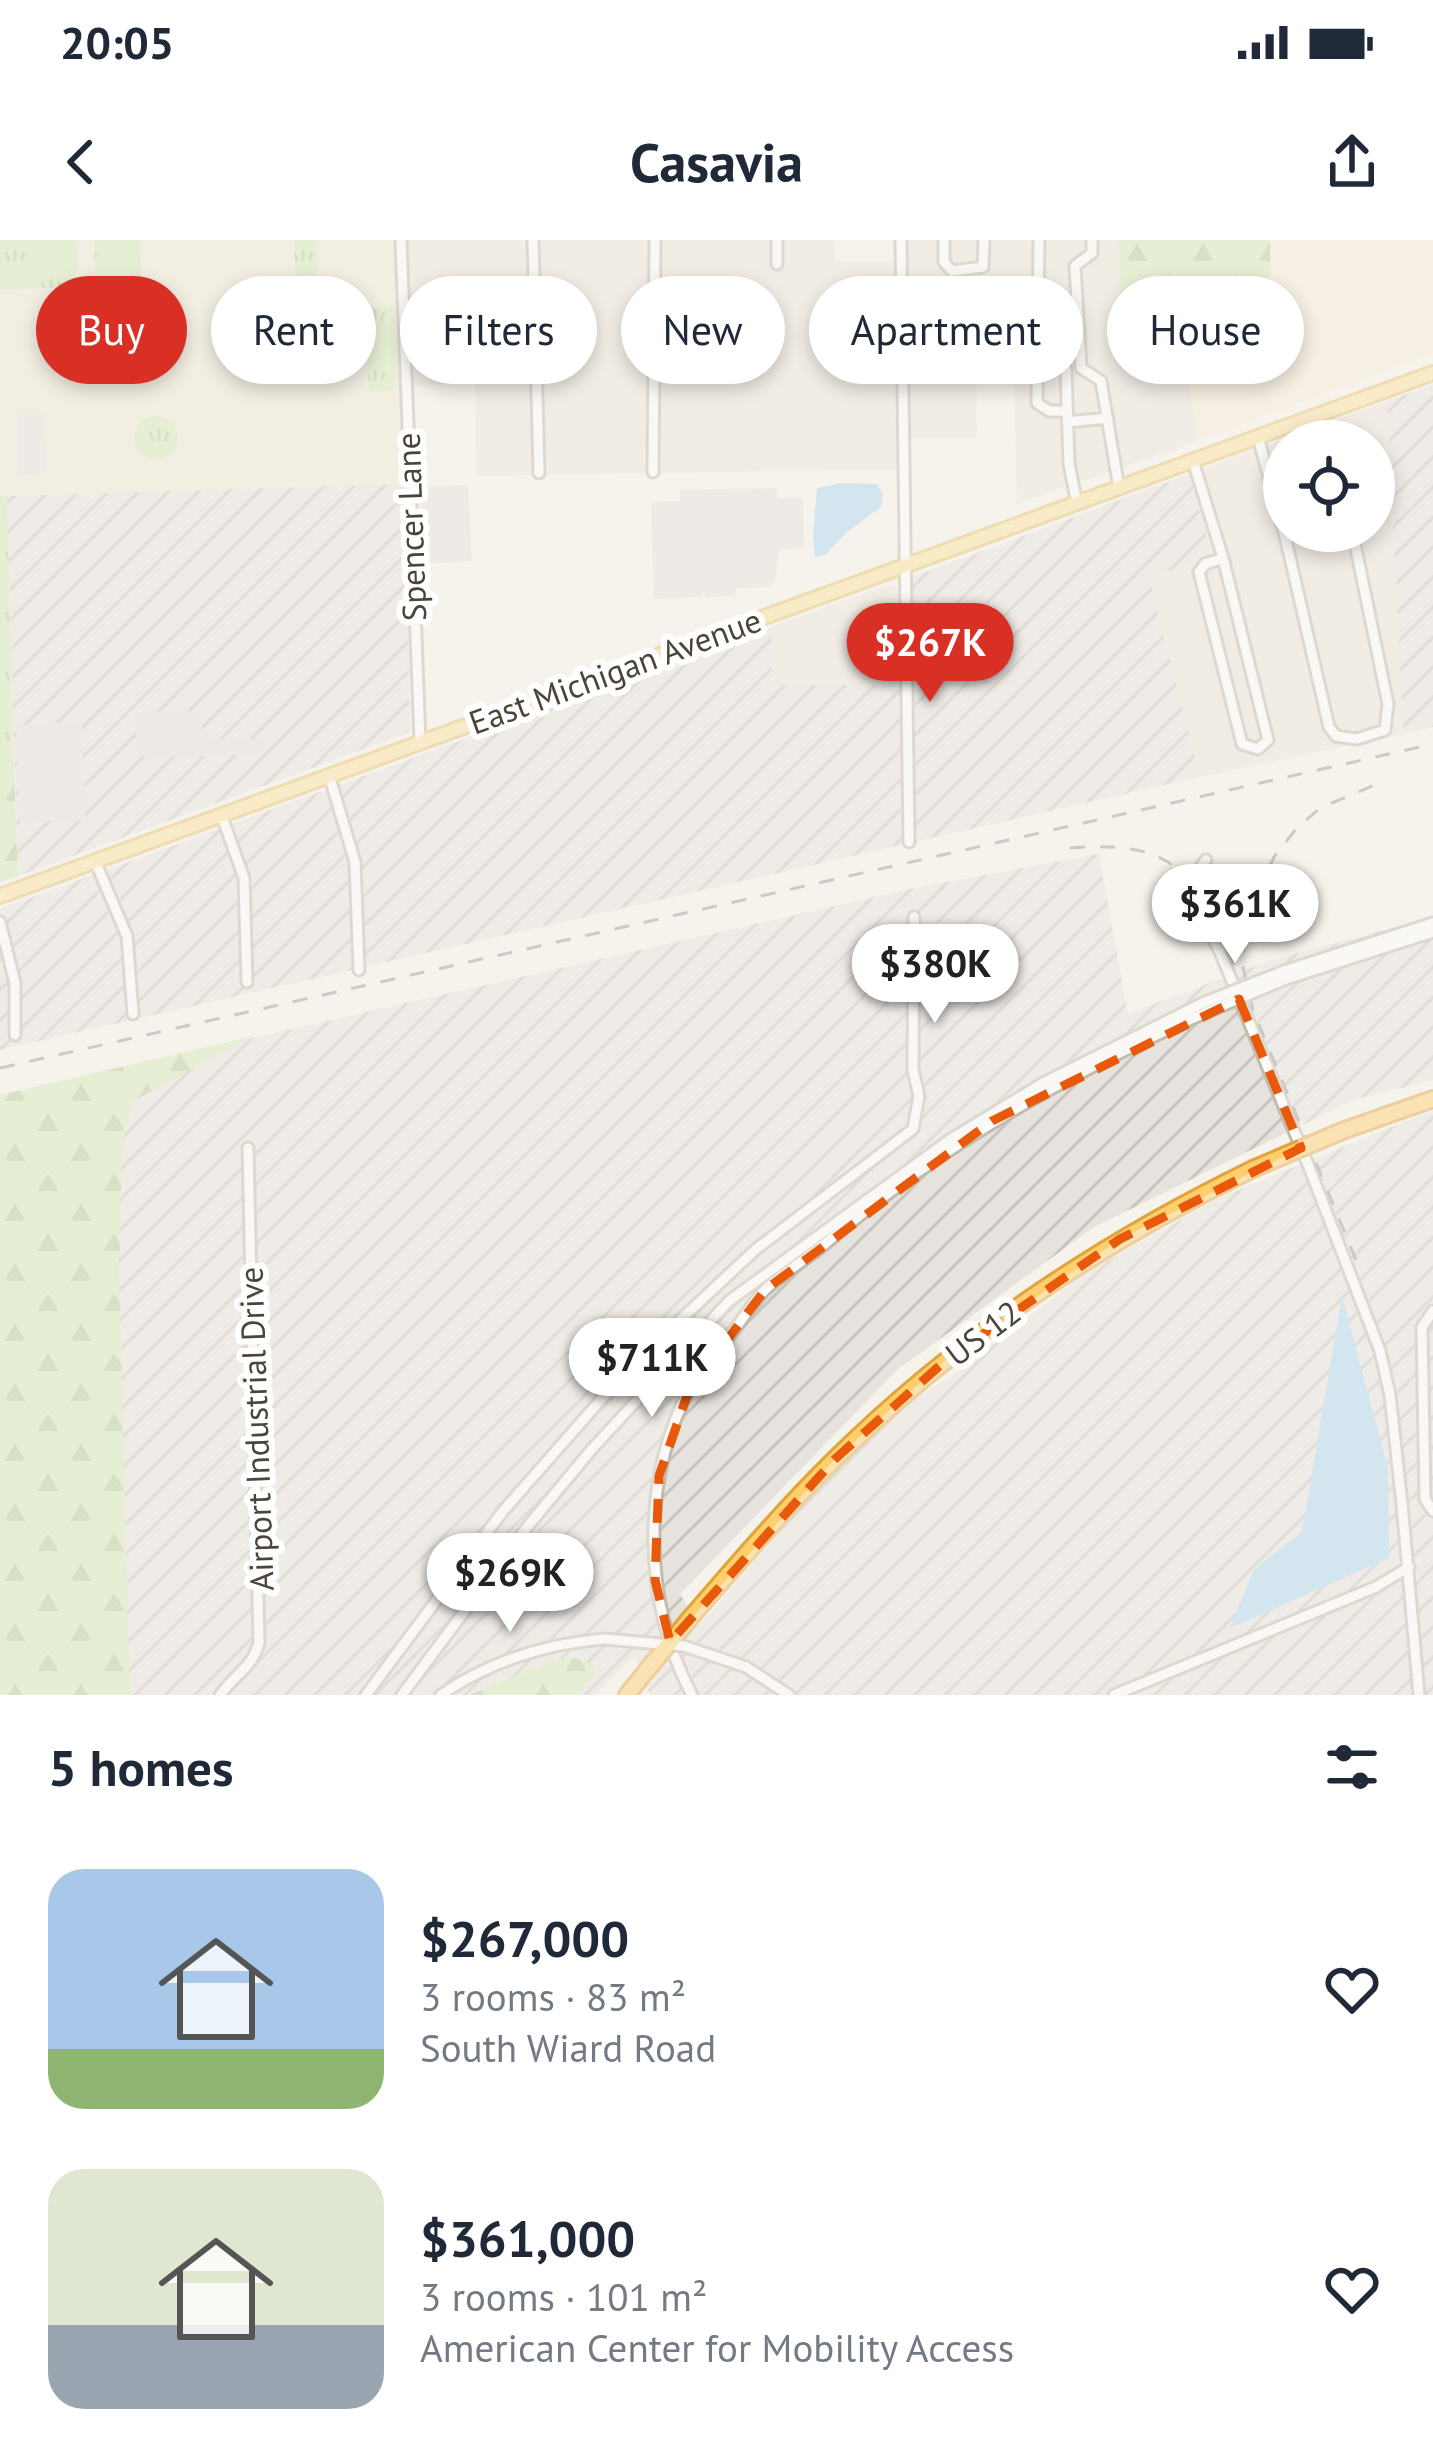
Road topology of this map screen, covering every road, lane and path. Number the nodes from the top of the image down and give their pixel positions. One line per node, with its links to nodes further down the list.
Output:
1 (401, 240): 29 (street, Spencer Lane)
2 (533, 240): 23 (street)
3 (655, 240): 22 (street)
4 (777, 240): 10 (street)
5 (901, 240): 28 (street)
6 (944, 240): 7 (street)
7 (984, 240)
8 (1039, 240): 11 (street)
9 (1092, 240): 12 (street)
10 (777, 264)
11 (1039, 276)
12 (1076, 276)
13 (1083, 369): 18 (street)
14 (1433, 373): 19 (main road, East Michigan Avenue)
15 (1038, 384): 17 (street)
16 (1066, 384): 17 (street)
17 (1066, 416): 18 (street); 25 (street)
18 (1108, 418): 24 (street)
19 (1258, 437): 20 (street); 21 (main road, East Michigan Avenue)
20 (1263, 455)
21 (1193, 461): 24 (main road, East Michigan Avenue); 27 (street)
22 (653, 472)
23 (539, 473)
24 (1120, 488): 25 (main road, East Michigan Avenue)
25 (1077, 504): 28 (main road, East Michigan Avenue)
26 (1285, 536): 26 (street)
27 (1223, 558): 27 (street)
28 (908, 566): 29 (main road, East Michigan Avenue); 32 (street)
29 (420, 742): 30 (main road, East Michigan Avenue)
30 (329, 775): 31 (main road, East Michigan Avenue); 39 (street)
31 (221, 814): 34 (main road, East Michigan Avenue); 40 (street)
32 (909, 842)
33 (1206, 860): 48 (street)
34 (95, 861): 35 (main road, East Michigan Avenue); 42 (street)
35 (0, 896)
36 (914, 917): 50 (street)
37 (0, 922): 43 (street)
38 (1433, 927): 41 (street, bridge)
39 (359, 970)
40 (248, 982)
41 (1205, 1008): 51 (street); 54 (street)
42 (133, 1014)
43 (15, 1035)
44 (1433, 1099): 53 (highway, US 12 / US 12, bridge)
45 (248, 1148): 49 (street, Airport Industrial Drive)
46 (1433, 1311): 47 (street)
47 (1433, 1511)
48 (1409, 1568): 56 (street); 57 (street)
49 (220, 1695)
50 (366, 1695)
51 (402, 1695)
52 (441, 1695): 55 (street, bridge)
53 (627, 1695)
54 (692, 1695)
55 (789, 1695)
56 (1114, 1695)
57 (1419, 1695)

